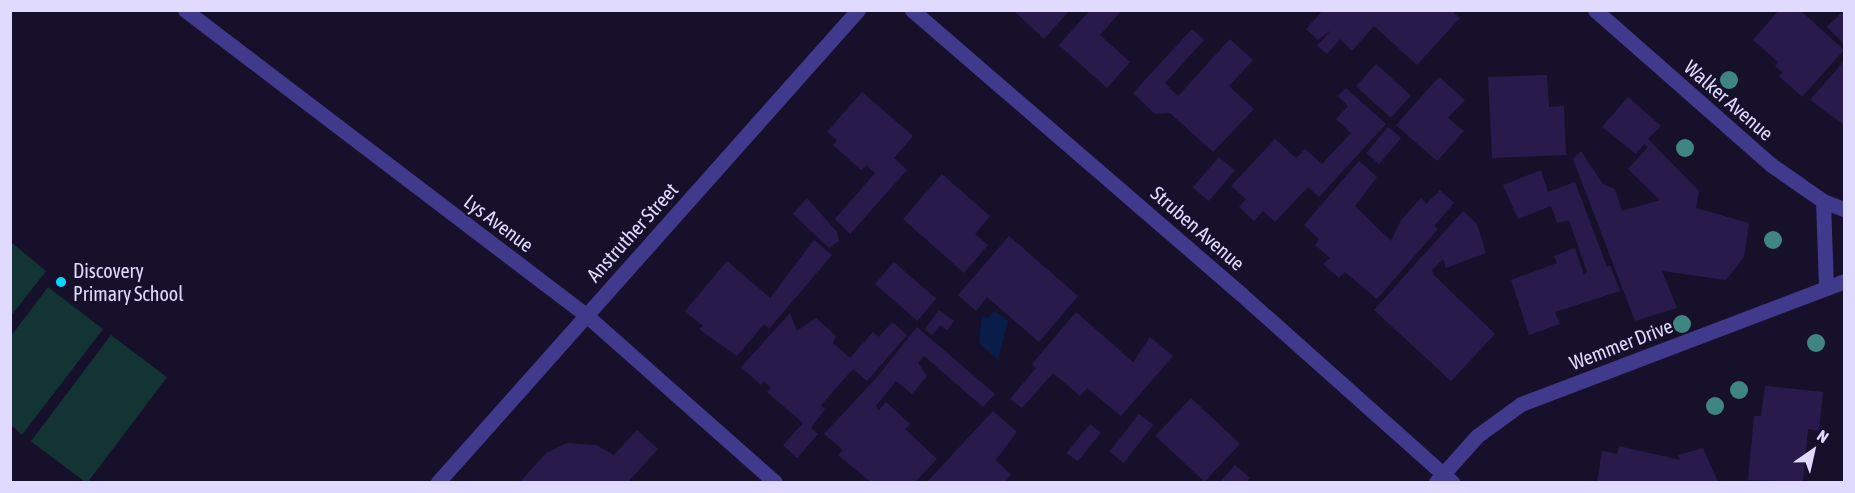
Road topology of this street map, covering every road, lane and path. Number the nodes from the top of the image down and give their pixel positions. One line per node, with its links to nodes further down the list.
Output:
1 (185, 10): 9 (street, Lys Avenue)
2 (858, 10): 9 (street, Anstruther Street)
3 (912, 10): 10 (street, Struben Avenue)
4 (1595, 10): 5 (street, Walker Avenue)
5 (1823, 201): 6 (street, Walker Avenue); 8 (street)
6 (1845, 209)
7 (1845, 281): 8 (street, Wemmer Drive)
8 (1826, 288): 10 (street, Wemmer Drive)
9 (586, 315): 11 (street, Anstruther Street); 12 (street, Lys Avenue)
10 (1443, 480)
11 (438, 483)
12 (775, 483)

